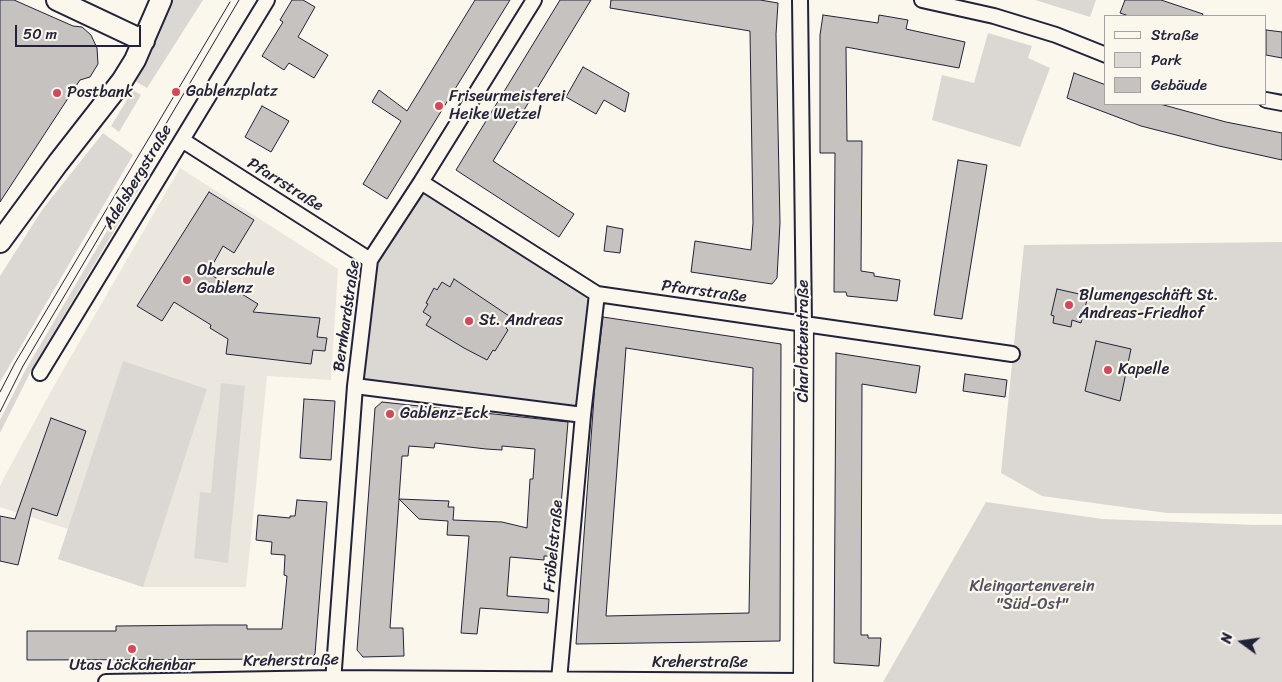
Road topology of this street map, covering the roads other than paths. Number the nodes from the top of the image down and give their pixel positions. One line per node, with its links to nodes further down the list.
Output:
1 (57, 0): 7 (main road)
2 (161, 0): 7 (main road)
3 (267, 0): 11 (street, Adelsbergstraße)
4 (534, 0): 12 (street, Bernhardstraße)
5 (800, 0): 16 (street, Charlottenstraße)
6 (922, 0): 8 (street)
7 (144, 41): 13 (main road)
8 (1104, 54)
9 (1267, 100): 10 (street)
10 (1282, 103)
11 (182, 140): 14 (street, Pfarrstraße); 18 (street, Adelsbergstraße)
12 (421, 182): 14 (street, Bernhardstraße); 15 (street, Pfarrstraße)
13 (0, 242)
14 (370, 260): 19 (street, Bernhardstraße)
15 (597, 294): 16 (street, Pfarrstraße); 20 (street, Fröbelstraße)
16 (804, 324): 17 (street, Pfarrstraße); 25 (street, Charlottenstraße)
17 (1012, 354)
18 (40, 373)
19 (355, 386): 20 (street); 21 (street, Bernhardstraße)
20 (583, 415): 23 (street, Fröbelstraße)
21 (333, 680): 22 (street, Kreherstraße); 24 (street, Kreherstraße)
22 (476, 680): 23 (street, Kreherstraße)
23 (559, 680): 25 (street, Kreherstraße)
24 (106, 682)
25 (803, 682)

